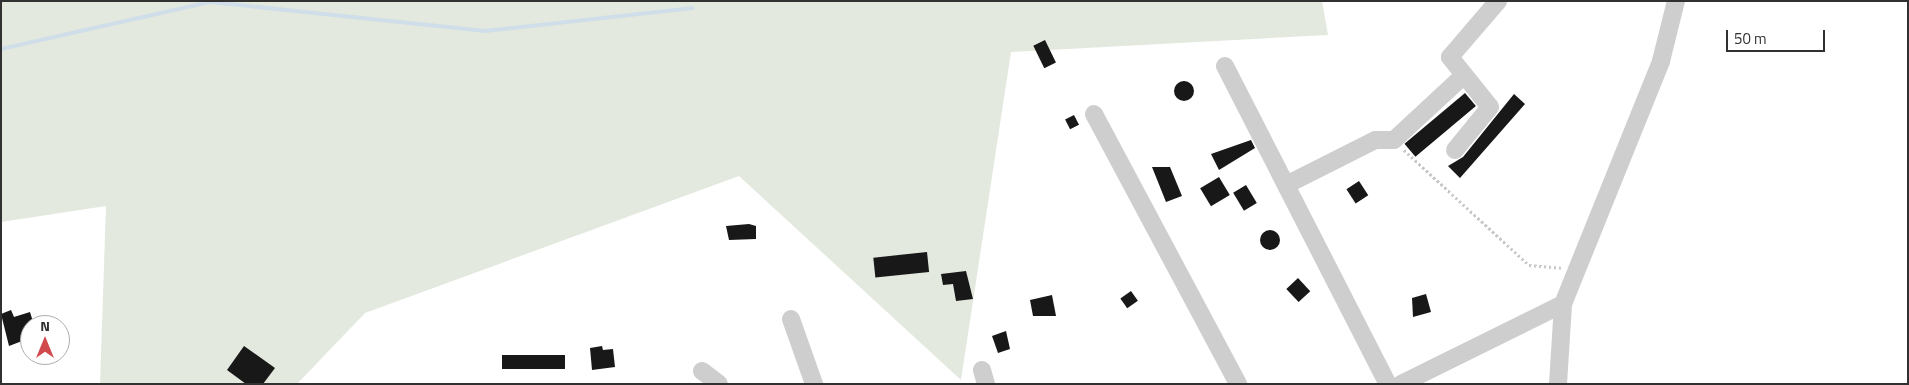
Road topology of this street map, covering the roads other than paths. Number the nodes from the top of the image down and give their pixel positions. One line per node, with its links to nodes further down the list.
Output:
1 (1498, 1): 4 (street)
2 (1676, 1): 8 (street)
3 (1225, 66): 7 (street)
4 (1463, 76): 6 (street); 7 (street)
5 (1094, 114): 13 (street)
6 (1455, 150)
7 (1286, 184): 14 (street)
8 (1563, 304): 15 (street); 16 (street)
9 (792, 319): 12 (street)
10 (702, 371): 11 (street)
11 (718, 384)
12 (814, 384)
13 (1238, 384)
14 (1388, 384)
15 (1401, 384)
16 (1558, 384)

